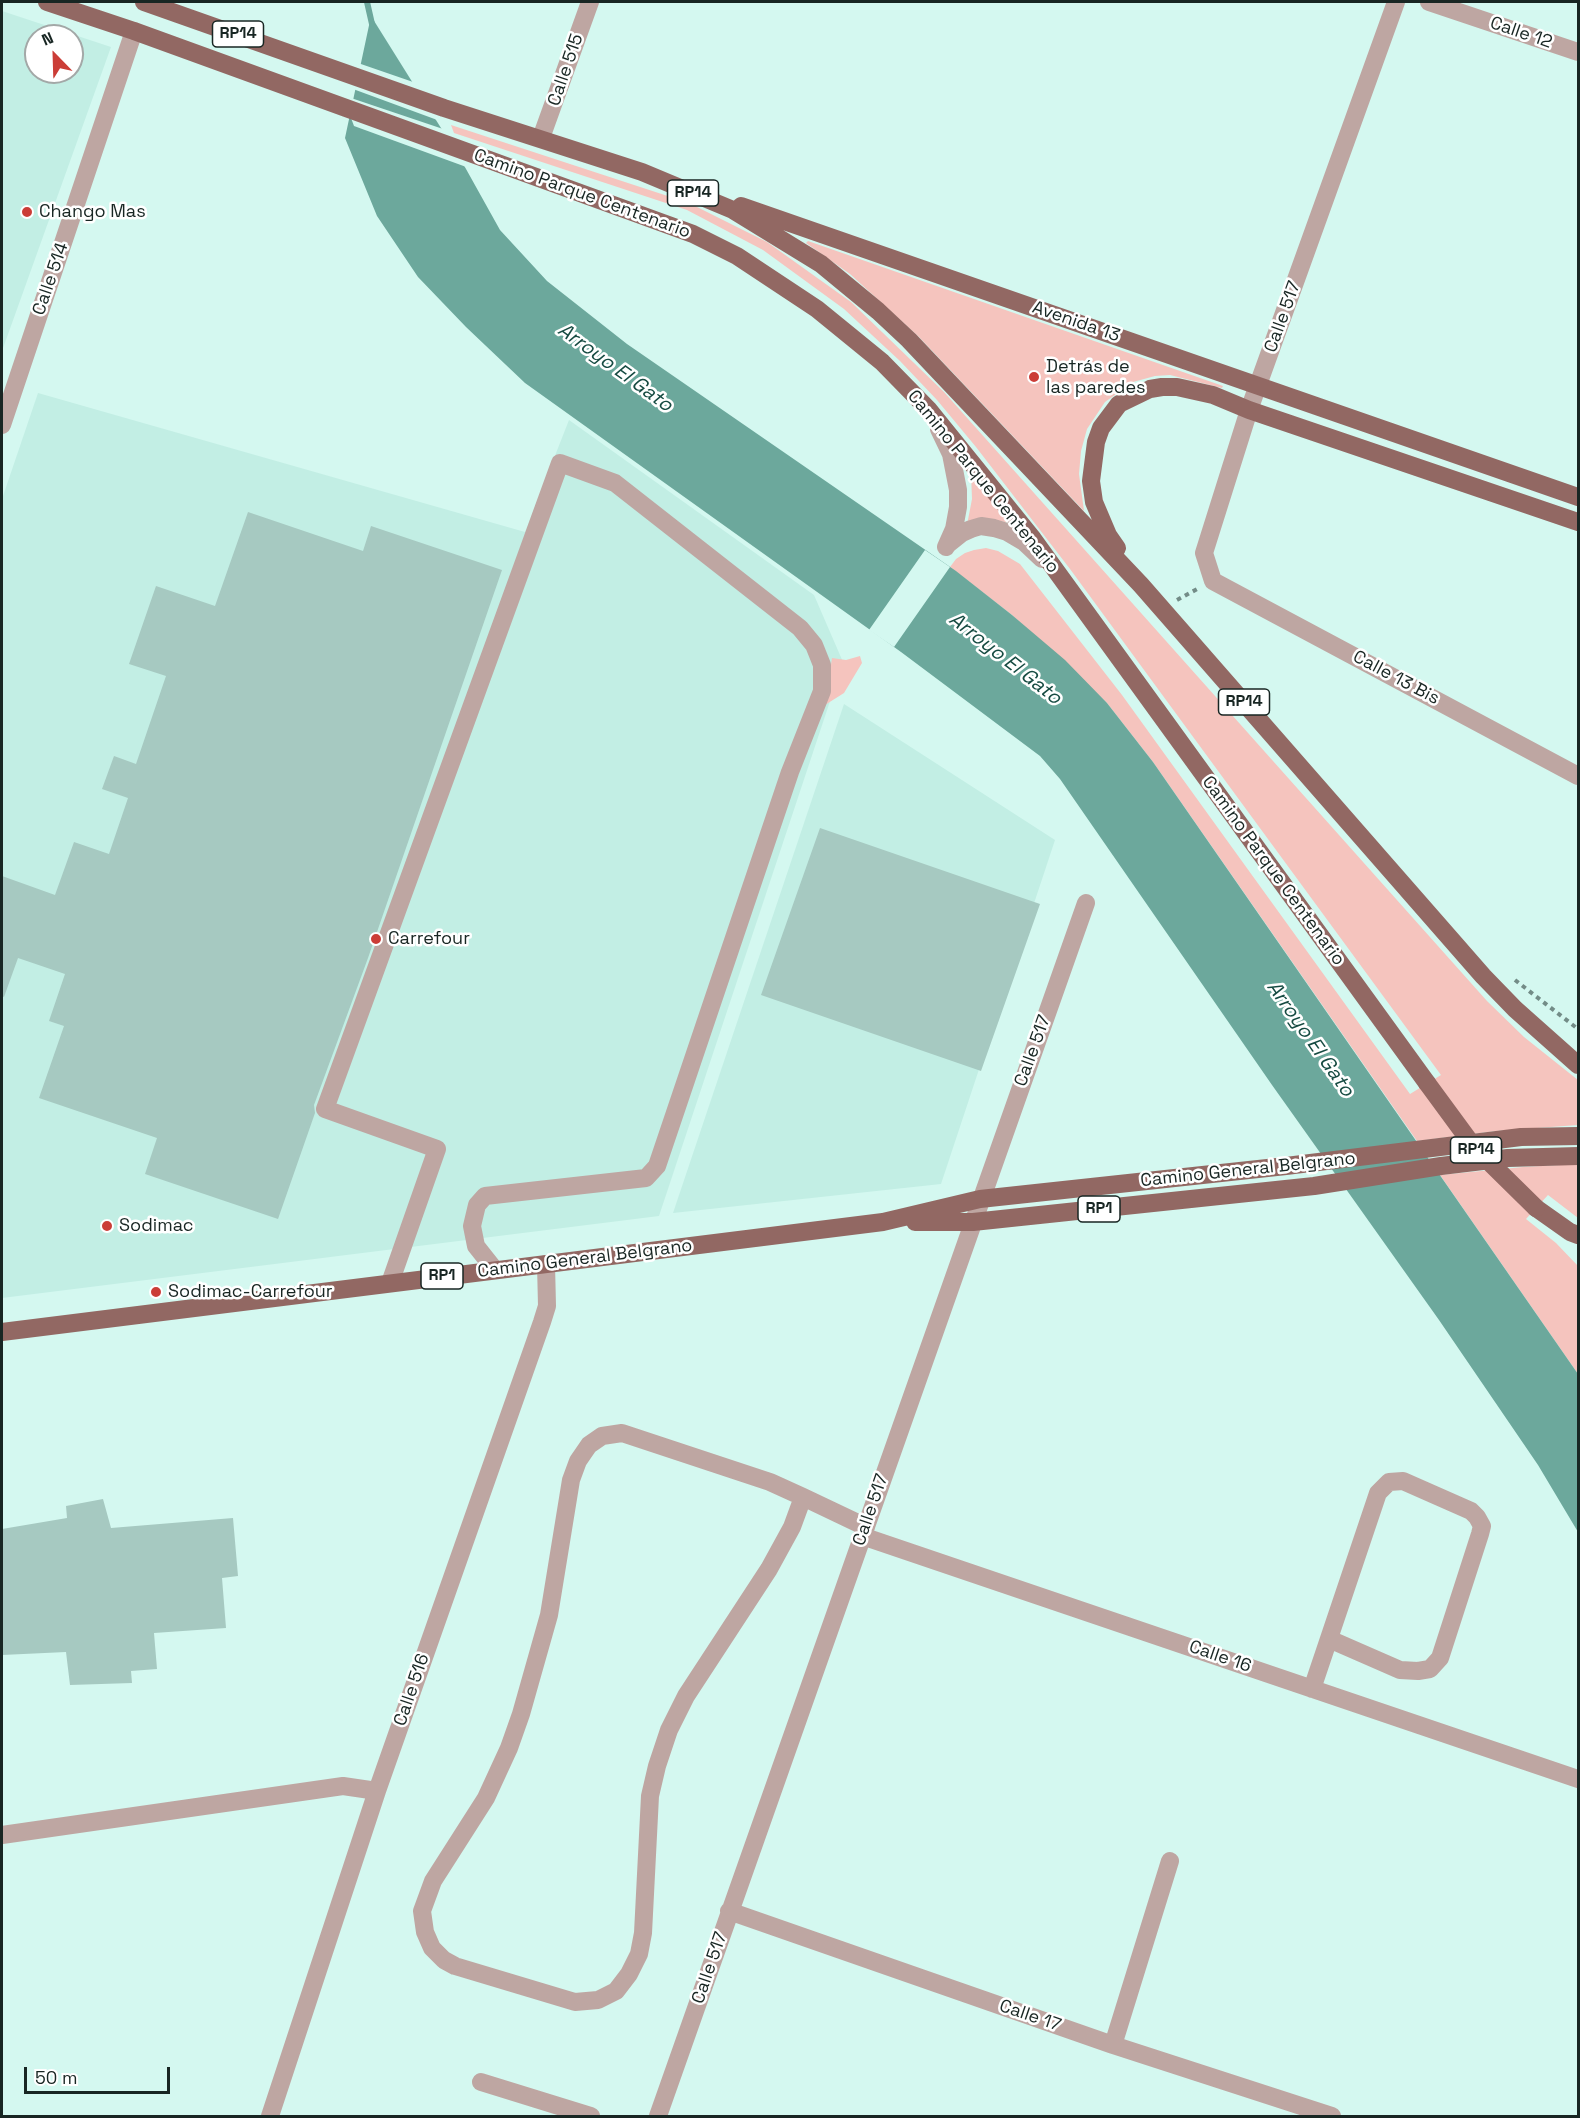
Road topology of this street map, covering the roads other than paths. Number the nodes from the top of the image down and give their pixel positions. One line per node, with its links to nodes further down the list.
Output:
1 (46, 2): 6 (main road, Camino Parque Centenario / RP14)
2 (145, 2): 8 (main road, Camino Parque Centenario / RP14)
3 (590, 2): 8 (street, Calle 515)
4 (1396, 2): 10 (street, Calle 517)
5 (1429, 2): 7 (street, Calle 12)
6 (135, 31): 11 (main road, Camino Parque Centenario / RP14); 13 (street, Calle 514)
7 (1578, 52)
8 (542, 138): 9 (main road, Camino Parque Centenario / RP14)
9 (642, 172): 10 (main road, Avenida 13); 18 (main road, Camino Parque Centenario / RP14)
10 (1259, 385): 12 (street, Calle 517); 14 (main road, Avenida 13)
11 (915, 396): 16 (main road, Camino Parque Centenario / RP14); 16 (street)
12 (1249, 410): 15 (main road); 17 (street, Calle 517); 18 (main road)
13 (2, 420)
14 (1578, 497)
15 (1578, 522)
16 (1058, 574): 27 (main road, Camino Parque Centenario / RP14, bridge)
17 (1213, 581): 19 (street, Calle 13 Bis)
18 (1141, 585): 21 (main road, Camino Parque Centenario / RP14)
19 (1578, 776)
20 (1086, 903): 24 (street, Calle 517)
21 (1578, 1065)
22 (1578, 1136): 24 (main road, Camino General Belgrano / RP1)
23 (1578, 1156): 26 (main road, Camino General Belgrano / RP1)
24 (980, 1198): 25 (main road, Camino General Belgrano / RP1); 26 (street, Calle 517)
25 (883, 1222): 26 (main road, Camino General Belgrano / RP1); 28 (main road, Camino General Belgrano / RP1)
26 (973, 1222): 33 (street, Calle 517)
27 (1576, 1236)
28 (546, 1264): 29 (main road, Camino General Belgrano / RP1); 37 (street, Calle 516)
29 (495, 1270): 30 (main road, Camino General Belgrano / RP1); 30 (street)
30 (390, 1283): 31 (main road, Camino General Belgrano / RP1)
31 (2, 1332)
32 (803, 1497): 32 (street, Calle 16); 33 (street, Calle 16)
33 (864, 1531): 35 (street, Calle 16); 40 (street, Calle 517)
34 (1329, 1639): 34 (street); 35 (street)
35 (1312, 1689): 36 (street, Calle 16)
36 (1578, 1779)
37 (377, 1791): 38 (street); 43 (street, Calle 516)
38 (2, 1835)
39 (1170, 1862): 41 (street)
40 (729, 1911): 41 (street, Calle 17); 45 (street, Calle 517)
41 (1113, 2045): 46 (street, Calle 17)
42 (481, 2082): 44 (street)
43 (270, 2116)
44 (591, 2116)
45 (658, 2116)
46 (1332, 2116)

